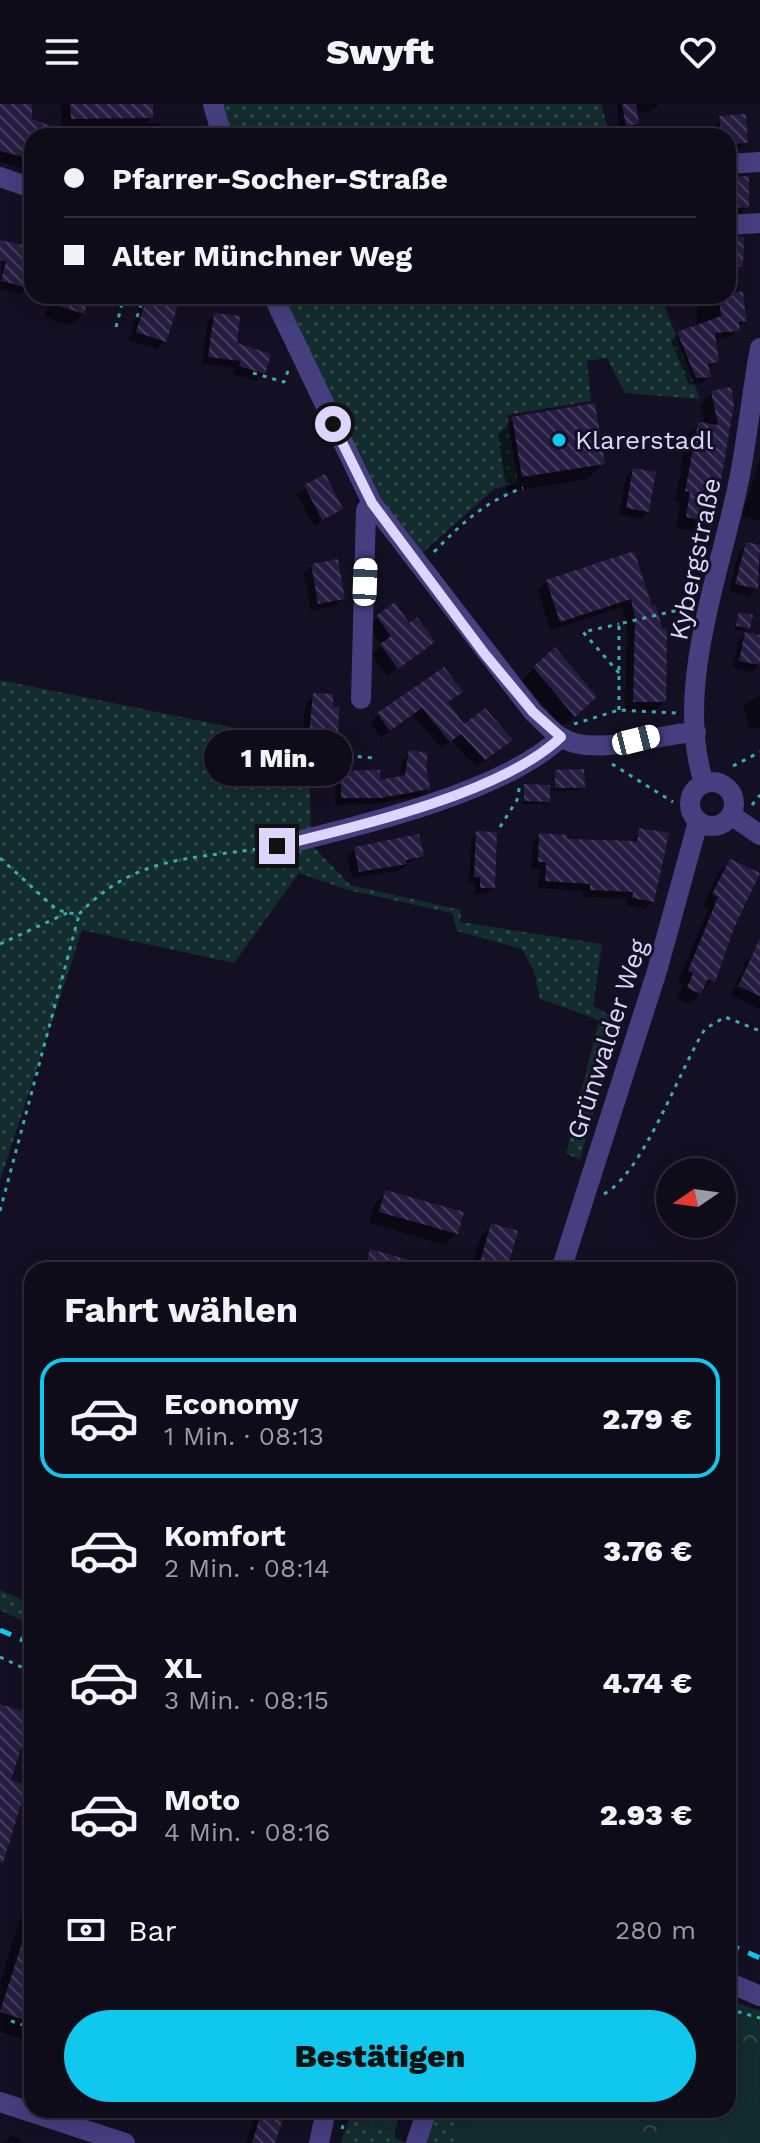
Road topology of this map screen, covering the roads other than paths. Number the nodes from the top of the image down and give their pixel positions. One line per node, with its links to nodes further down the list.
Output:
1 (213, 104): 2 (street)
2 (220, 128)
3 (760, 162): 4 (street)
4 (736, 164)
5 (0, 177): 6 (street)
6 (24, 185)
7 (760, 223): 8 (street)
8 (736, 224)
9 (277, 304): 11 (street)
10 (760, 348): 13 (street, Kybergstraße)
11 (372, 503): 12 (street); 14 (street)
12 (361, 699)
13 (696, 723): 14 (street); 15 (street, Kybergstraße)
14 (561, 737): 19 (street)
15 (704, 783): 16 (street); 17 (street, Kybergstraße)
16 (731, 815): 17 (street); 18 (street)
17 (698, 822): 20 (street, Grünwalder Weg)
18 (760, 835)
19 (277, 846)
20 (563, 1262)
21 (736, 1986): 22 (street)
22 (760, 1996)
23 (0, 2102): 24 (street)
24 (24, 2110)
25 (49, 2118): 28 (street)
26 (324, 2118): 29 (street)
27 (424, 2118): 30 (street)
28 (125, 2143)
29 (319, 2143)
30 (416, 2143)

